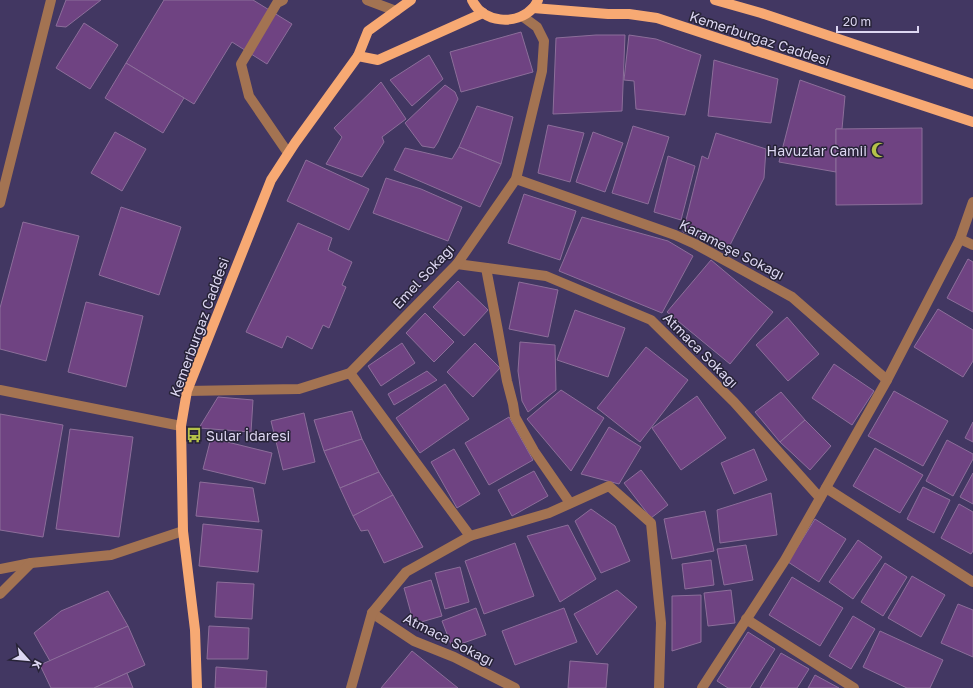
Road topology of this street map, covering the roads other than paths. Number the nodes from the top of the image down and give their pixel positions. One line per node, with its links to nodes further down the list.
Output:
1 (51, 0): 17 (street)
2 (283, 0): 14 (street)
3 (367, 0): 8 (street)
4 (411, 0): 8 (main road, Kemerburgaz Caddesi)
5 (472, 0): 9 (main road)
6 (715, 0): 12 (main road, Kemerburgaz Caddesi)
7 (536, 4): 10 (main road); 13 (main road, Kemerburgaz Caddesi)
8 (396, 11): 11 (main road, Kemerburgaz Caddesi)
9 (483, 13): 10 (main road); 11 (main road)
10 (522, 16): 15 (street, Emel Sokağı)
11 (358, 56): 14 (main road, Kemerburgaz Caddesi)
12 (973, 84)
13 (973, 122)
14 (288, 153): 25 (main road, Kemerburgaz Caddesi)
15 (516, 179): 20 (street, Emel Sokağı); 23 (street, Karameşe Sokağı)
16 (973, 202): 18 (street)
17 (0, 203)
18 (960, 239): 19 (street); 23 (street)
19 (973, 245)
20 (456, 264): 21 (street, Atmaca Sokağı); 22 (street, Emel Sokağı)
21 (486, 268): 28 (street, Atmaca Sokağı); 29 (street)
22 (350, 373): 25 (street, Emel Sokağı); 31 (street)
23 (887, 380): 27 (street)
24 (0, 390): 26 (street)
25 (187, 392): 26 (main road, Kemerburgaz Caddesi)
26 (181, 426): 30 (main road, Kemerburgaz Caddesi)
27 (826, 488): 28 (street); 34 (street)
28 (820, 498): 37 (street)
29 (570, 504): 31 (street); 41 (street)
30 (184, 531): 32 (street); 38 (main road, Kemerburgaz Caddesi)
31 (470, 536): 36 (street)
32 (31, 563): 33 (street); 35 (street)
33 (0, 570)
34 (973, 582)
35 (0, 594)
36 (372, 614): 39 (street); 40 (street, Atmaca Sokağı)
37 (746, 620): 42 (street); 43 (street)
38 (196, 688)
39 (351, 688)
40 (515, 688)
41 (659, 688)
42 (702, 688)
43 (854, 688)

